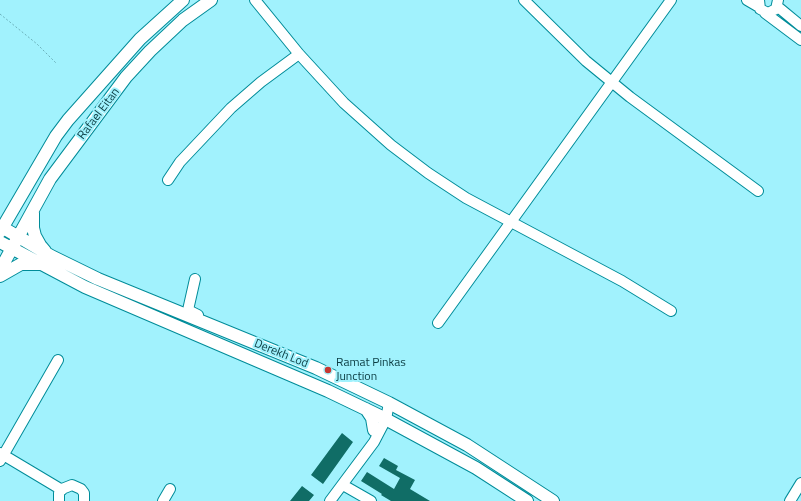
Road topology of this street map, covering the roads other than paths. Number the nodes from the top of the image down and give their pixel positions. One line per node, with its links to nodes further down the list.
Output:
1 (184, 0): 15 (main road, Rafael Eitan)
2 (211, 0): 16 (main road, Rafael Eitan)
3 (255, 0): 11 (street)
4 (524, 0): 12 (street)
5 (671, 0): 12 (street)
6 (747, 0): 8 (street)
7 (778, 2): 8 (street); 9 (street)
8 (761, 6): 10 (street)
9 (801, 26)
10 (801, 40)
11 (299, 54): 13 (street); 18 (street)
12 (612, 82): 14 (street); 18 (street)
13 (168, 180)
14 (758, 191)
15 (18, 201): 17 (main road); 19 (main road, Rafael Eitan)
16 (34, 208): 20 (main road, Rafael Eitan); 23 (main road)
17 (0, 212)
18 (510, 223): 30 (street); 31 (street)
19 (1, 229): 20 (main road, Derekh Lod)
20 (18, 238): 22 (main road, Rafael Eitan); 23 (main road, Derekh Lod)
21 (0, 242): 22 (main road, Derekh Lod)
22 (12, 248): 24 (main road, Derekh Lod); 25 (main road, Rafael Eitan)
23 (51, 256): 28 (main road, Derekh Lod)
24 (41, 264): 26 (main road); 35 (main road, Derekh Lod)
25 (0, 270)
26 (0, 276)
27 (195, 279): 29 (street)
28 (131, 293): 29 (street); 32 (main road, Derekh Lod)
29 (188, 310): 32 (street)
30 (672, 310)
31 (438, 323)
32 (225, 332): 34 (main road, Derekh Lod)
33 (58, 360): 39 (street)
34 (389, 403): 36 (street); 50 (main road, Derekh Lod)
35 (365, 408): 36 (main road, Derekh Lod); 38 (main road)
36 (383, 417): 37 (main road, Derekh Lod); 38 (street)
37 (400, 426): 38 (main road); 49 (main road, Derekh Lod)
38 (376, 432): 41 (street)
39 (1, 456): 43 (street)
40 (801, 483): 51 (street)
41 (343, 485): 47 (street); 48 (street)
42 (170, 489): 46 (street)
43 (62, 490): 44 (street); 45 (street)
44 (59, 501)
45 (84, 501)
46 (163, 501)
47 (330, 501)
48 (371, 501)
49 (527, 501)
50 (553, 501)
51 (790, 501)

